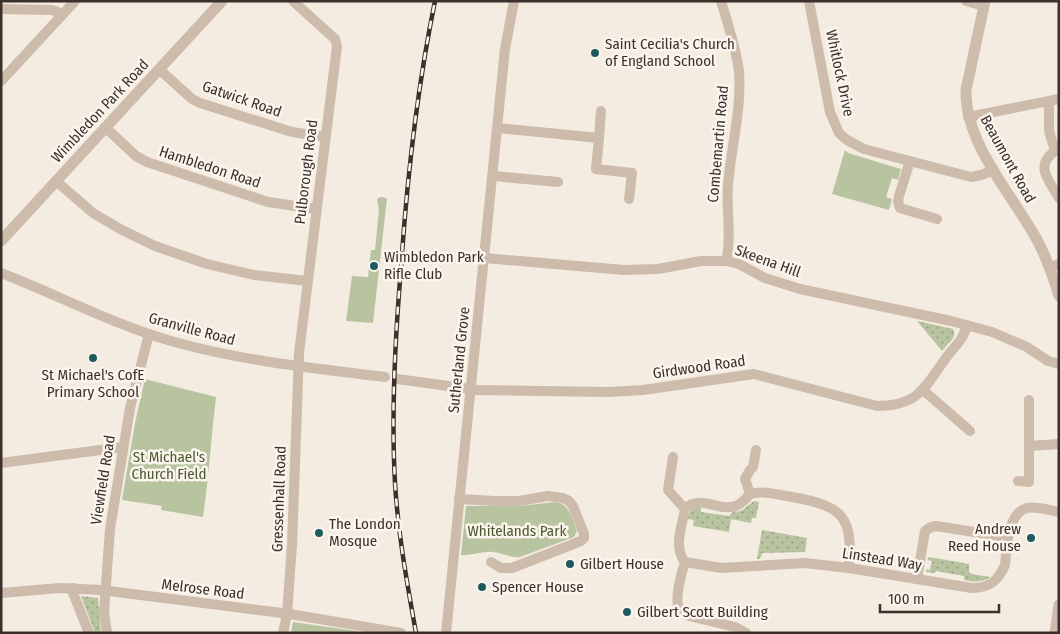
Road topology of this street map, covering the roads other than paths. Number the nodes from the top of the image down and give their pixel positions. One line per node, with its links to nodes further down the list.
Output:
1 (75, 1): 10 (street)
2 (222, 1): 11 (street, Wimbledon Park Road)
3 (293, 1): 18 (street, Pulborough Road)
4 (514, 1): 17 (street, Sutherland Grove)
5 (721, 1): 32 (street, Combemartin Road)
6 (809, 1): 21 (street, Whitlock Drive)
7 (966, 1): 8 (street)
8 (985, 3): 15 (street, Beaumont Road)
9 (1, 9): 10 (street)
10 (63, 14): 12 (street)
11 (159, 69): 16 (street, Wimbledon Park Road); 18 (street, Gatwick Road)
12 (1, 82)
13 (1054, 100): 15 (street); 20 (street)
14 (601, 111): 19 (street)
15 (968, 117): 22 (street, Beaumont Road)
16 (105, 128): 24 (street, Wimbledon Park Road); 28 (street, Hambledon Road)
17 (498, 128): 19 (street); 23 (street, Sutherland Grove)
18 (325, 137): 28 (street, Pulborough Road)
19 (599, 138): 27 (street)
20 (1057, 151): 26 (street)
21 (910, 161): 22 (street, Whitlock Drive); 29 (street)
22 (994, 170): 33 (street, Beaumont Road)
23 (493, 176): 25 (street); 31 (street, Sutherland Grove)
24 (56, 181): 30 (street, Wimbledon Park Road); 35 (street)
25 (558, 182)
26 (1059, 198)
27 (630, 199)
28 (316, 209): 35 (street, Pulborough Road)
29 (937, 219)
30 (1, 241)
31 (485, 258): 32 (street, Skeena Hill); 43 (street, Sutherland Grove)
32 (726, 261): 37 (street, Skeena Hill)
33 (1054, 266): 36 (street, Beaumont Road)
34 (1, 273): 38 (street, Granville Road)
35 (307, 281): 40 (street, Pulborough Road)
36 (1059, 296)
37 (967, 325): 39 (street, Skeena Hill); 44 (street, Girdwood Road)
38 (149, 334): 40 (street, Granville Road); 49 (street, Viewfield Road)
39 (1059, 364)
40 (299, 365): 41 (street, Granville Road); 67 (street, Gressenhall Road)
41 (385, 377)
42 (397, 379): 43 (street)
43 (470, 389): 44 (street, Girdwood Road); 55 (street, Sutherland Grove)
44 (923, 390): 46 (street)
45 (1029, 400): 48 (street)
46 (970, 431)
47 (1059, 444): 48 (street)
48 (1029, 446): 53 (street)
49 (123, 447): 52 (street); 64 (street, Viewfield Road)
50 (756, 450): 54 (street)
51 (673, 456): 56 (street)
52 (1, 463)
53 (1018, 482)
54 (750, 494): 56 (street); 61 (street)
55 (459, 498): 59 (street); 72 (street, Sutherland Grove)
56 (685, 509): 60 (street)
57 (1059, 512): 62 (street, Linstead Way)
58 (999, 536): 62 (street)
59 (491, 562)
60 (685, 562): 61 (street, Linstead Way); 73 (street)
61 (848, 568): 62 (street, Linstead Way)
62 (917, 580)
63 (73, 588): 64 (street, Melrose Road); 65 (street, Melrose Road); 68 (street)
64 (105, 591): 67 (street, Melrose Road); 69 (street, Viewfield Road)
65 (1, 593)
66 (1059, 605): 74 (street)
67 (287, 614): 70 (street, Gressenhall Road); 71 (street, Melrose Road)
68 (89, 633)
69 (107, 633)
70 (283, 633)
71 (401, 633)
72 (446, 633)
73 (746, 633)
74 (1055, 633)

